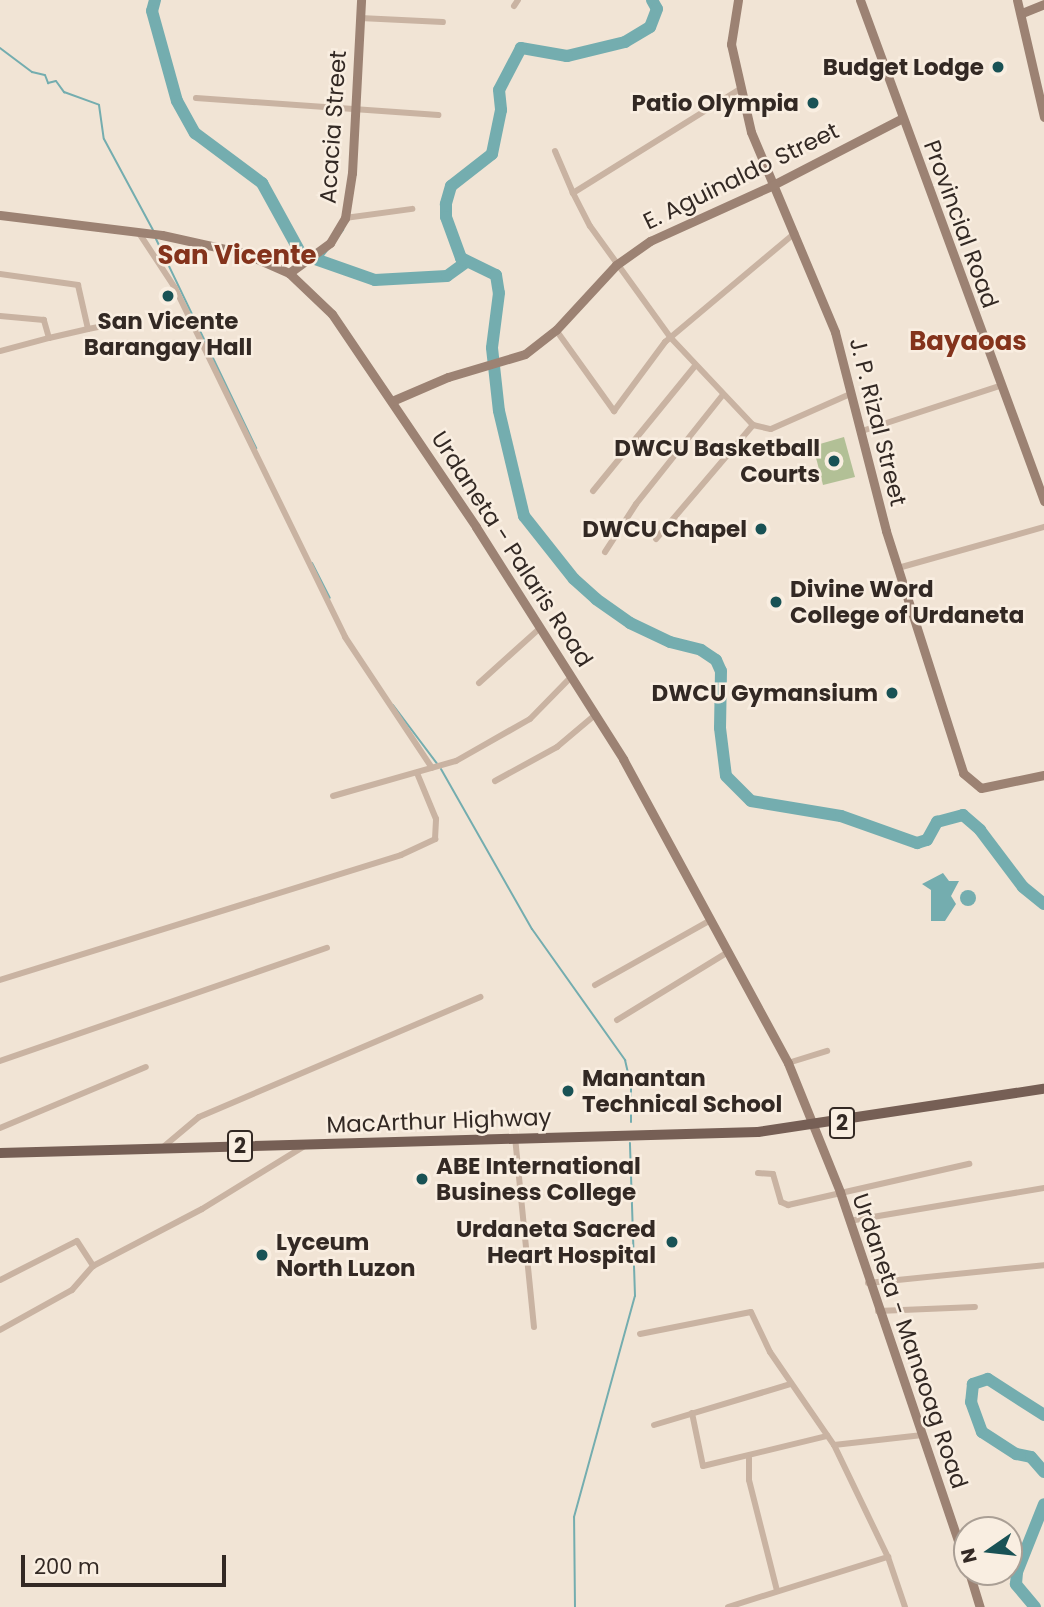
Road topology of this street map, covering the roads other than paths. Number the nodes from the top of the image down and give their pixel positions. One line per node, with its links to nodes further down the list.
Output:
1 (361, 0): 7 (main road, Acacia Street)
2 (738, 0): 9 (main road, J. P. Rizal Street)
3 (860, 0): 14 (main road, Provincial Road)
4 (1017, 0): 6 (main road)
5 (1044, 4): 6 (main road)
6 (1022, 13): 13 (main road)
7 (360, 18): 8 (street); 11 (main road, Acacia Street)
8 (443, 22)
9 (740, 89): 16 (main road, J. P. Rizal Street); 17 (street)
10 (197, 98): 11 (street)
11 (356, 109): 12 (street); 20 (main road, Acacia Street)
12 (438, 115)
13 (1044, 117)
14 (901, 119): 16 (main road, E. Aguinaldo Street); 34 (main road, Provincial Road)
15 (555, 151): 17 (street)
16 (771, 186): 22 (main road, J. P. Rizal Street); 23 (main road, E. Aguinaldo Street)
17 (573, 192): 23 (street)
18 (412, 209): 20 (street)
19 (0, 215): 21 (main road, Urdaneta - Palaris Road)
20 (345, 218): 24 (main road, Acacia Street)
21 (143, 233): 24 (main road, Urdaneta - Palaris Road); 50 (street)
22 (794, 233): 30 (street); 35 (main road, J. P. Rizal Street)
23 (616, 265): 29 (main road, E. Aguinaldo Street); 30 (street)
24 (289, 273): 37 (main road, Urdaneta - Palaris Road)
25 (0, 274): 28 (street)
26 (0, 316): 31 (street)
27 (103, 326): 28 (street)
28 (88, 329): 31 (street)
29 (556, 330): 30 (street); 37 (main road, E. Aguinaldo Street)
30 (670, 337): 33 (street)
31 (50, 338): 32 (street)
32 (0, 351)
33 (694, 367): 36 (street); 40 (street)
34 (1000, 386): 39 (street); 41 (main road, Provincial Road)
35 (850, 394): 38 (street); 39 (main road, J. P. Rizal Street)
36 (722, 396): 38 (street); 44 (street)
37 (392, 401): 46 (main road, Urdaneta - Palaris Road)
38 (753, 425): 43 (street)
39 (862, 431): 45 (main road, J. P. Rizal Street)
40 (593, 491)
41 (1044, 501)
42 (1044, 527): 45 (street)
43 (656, 539)
44 (605, 552)
45 (898, 568): 52 (main road, J. P. Rizal Street)
46 (541, 628): 47 (main road, Urdaneta - Palaris Road); 48 (street)
47 (572, 676): 49 (main road, Urdaneta - Palaris Road); 50 (street)
48 (479, 683)
49 (595, 715): 53 (street); 55 (main road, Urdaneta - Palaris Road)
50 (434, 768): 51 (street)
51 (417, 773): 54 (street); 58 (street)
52 (1044, 775)
53 (495, 781)
54 (333, 796)
55 (711, 920): 57 (main road, Urdaneta - Palaris Road); 59 (street)
56 (327, 948): 63 (street)
57 (728, 952): 61 (street); 64 (main road, Urdaneta - Palaris Road)
58 (0, 980)
59 (595, 985)
60 (480, 997): 71 (street)
61 (617, 1020)
62 (827, 1051): 64 (street)
63 (0, 1061)
64 (788, 1063): 67 (main road, Urdaneta - Palaris Road)
65 (146, 1067): 68 (street)
66 (1044, 1089): 67 (main road, MacArthur Highway / 2)
67 (816, 1127): 69 (main road, MacArthur Highway / 2); 76 (main road, Urdaneta - Manaoag Road)
68 (0, 1128)
69 (515, 1137): 70 (main road, MacArthur Highway / 2); 84 (street)
70 (307, 1144): 71 (main road, MacArthur Highway / 2); 79 (street)
71 (162, 1148): 72 (main road, MacArthur Highway / 2)
72 (0, 1153)
73 (970, 1164): 76 (street)
74 (758, 1173): 76 (street)
75 (1044, 1188): 77 (street)
76 (840, 1192): 77 (main road, Urdaneta - Manaoag Road)
77 (849, 1221): 81 (main road, Urdaneta - Manaoag Road)
78 (1044, 1265): 81 (street)
79 (93, 1266): 80 (street); 85 (street)
80 (0, 1280)
81 (868, 1283): 83 (main road, Urdaneta - Manaoag Road)
82 (975, 1307): 83 (street)
83 (878, 1311): 90 (main road, Urdaneta - Manaoag Road)
84 (534, 1327)
85 (0, 1330)
86 (640, 1334): 87 (street)
87 (792, 1384): 88 (street); 91 (street)
88 (692, 1413): 89 (street); 93 (street)
89 (654, 1425)
90 (922, 1435): 92 (street); 94 (main road, Urdaneta - Manaoag Road)
91 (827, 1436): 92 (street); 93 (street)
92 (835, 1445): 95 (street)
93 (749, 1458): 97 (street)
94 (953, 1526)
95 (888, 1557): 97 (street); 99 (street)
96 (973, 1586): 100 (main road)
97 (777, 1591): 98 (street)
98 (727, 1607)
99 (905, 1607)
100 (980, 1607)

